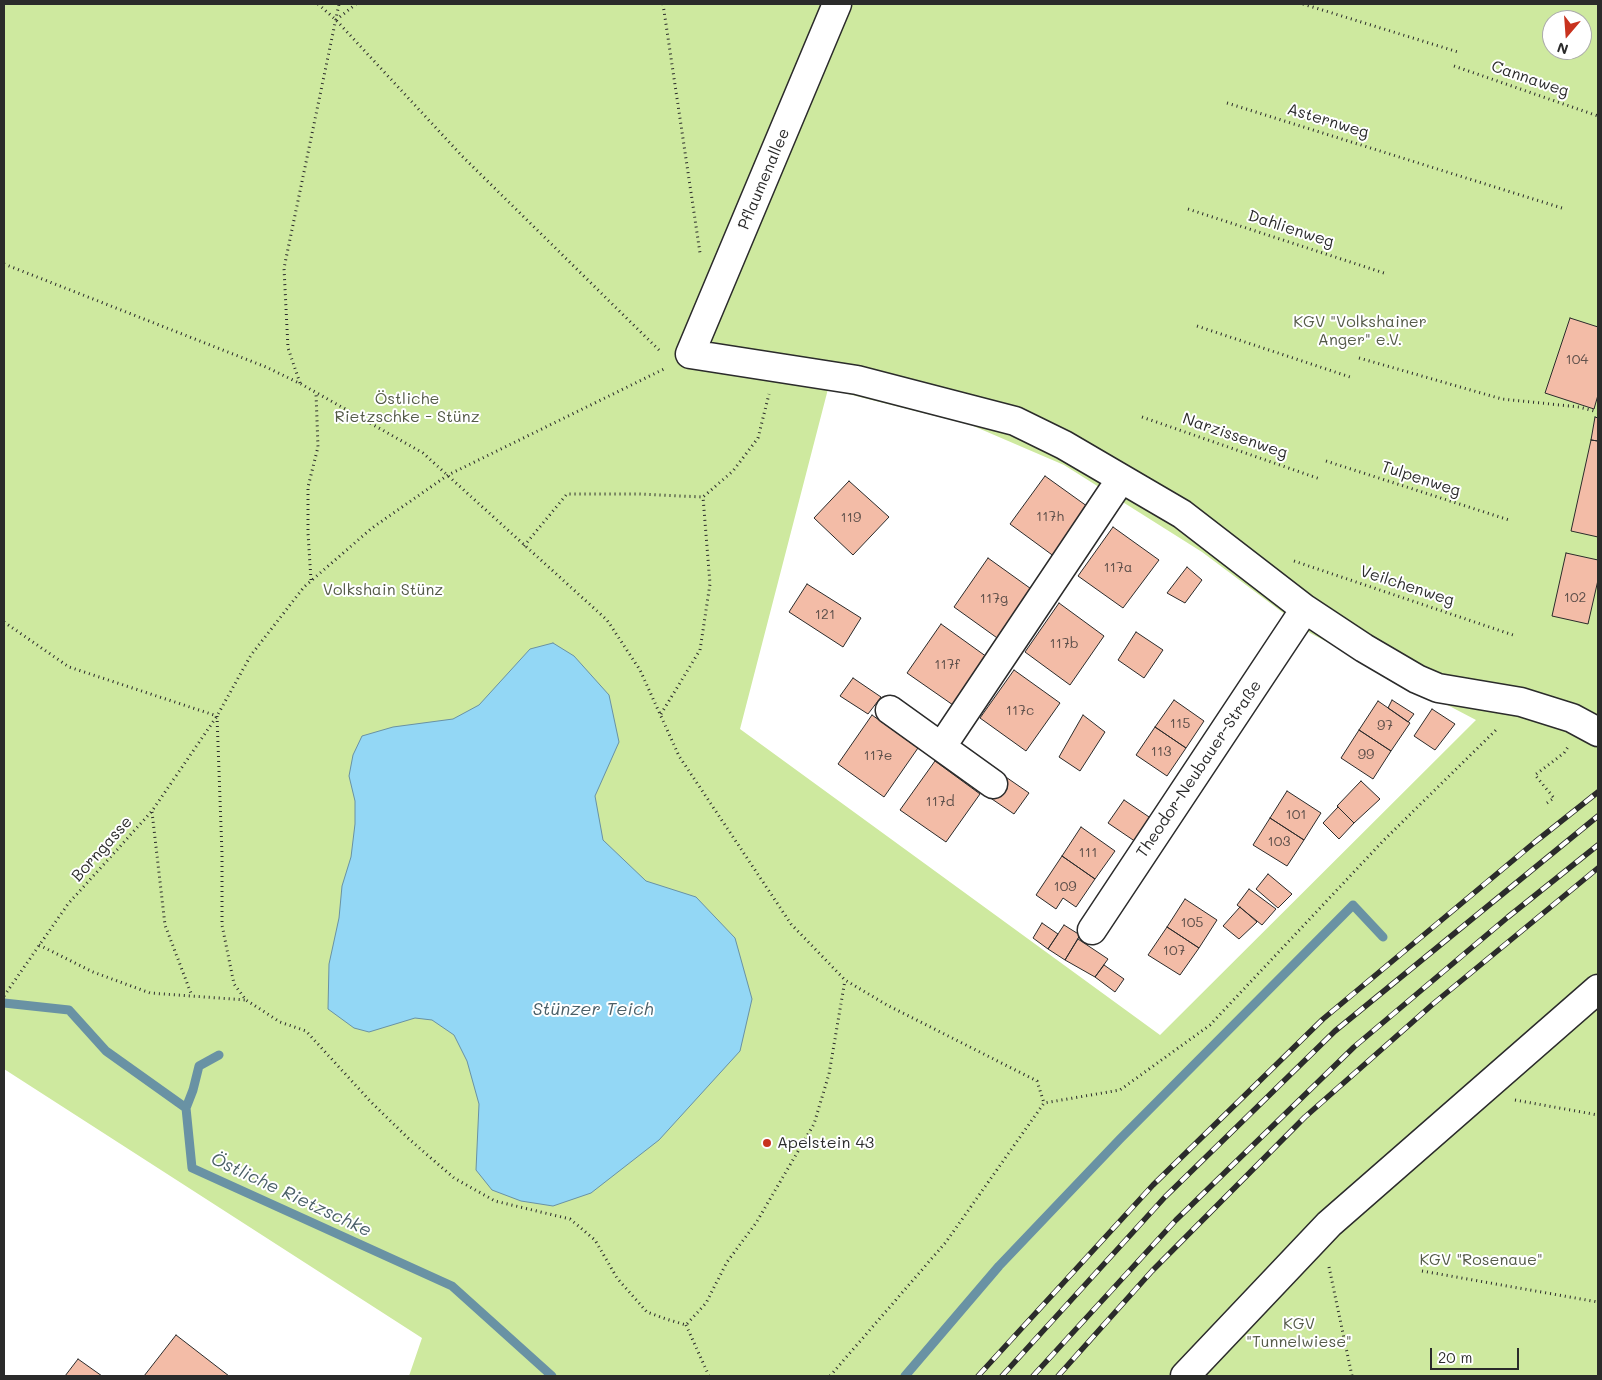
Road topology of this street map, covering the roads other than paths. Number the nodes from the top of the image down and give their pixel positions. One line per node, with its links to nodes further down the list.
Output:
1 (838, 4): 2 (street, Pflaumenallee)
2 (1121, 479): 3 (street); 6 (street)
3 (1305, 608): 5 (street); 8 (street, Theodor-Neubauer-Straße)
4 (890, 710): 6 (street)
5 (1598, 732)
6 (942, 746): 7 (street)
7 (993, 784)
8 (1092, 930)
9 (1598, 989): 10 (street)
10 (1185, 1376)

